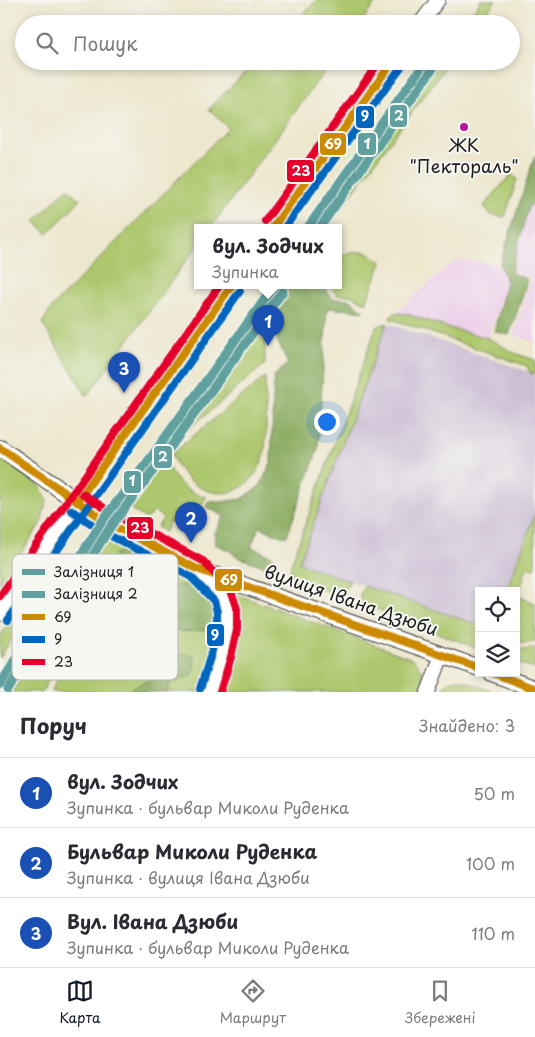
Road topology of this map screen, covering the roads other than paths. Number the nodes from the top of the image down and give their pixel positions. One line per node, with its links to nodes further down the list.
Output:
1 (438, 0): 2 (street)
2 (427, 15)
3 (386, 70): 4 (street)
4 (275, 224)
5 (229, 289): 7 (street)
6 (0, 448): 7 (main road, вулиця Івана Дзюби)
7 (77, 502): 8 (street); 9 (main road, вулиця Івана Дзюби)
8 (41, 554)
9 (170, 554)
10 (178, 558): 11 (main road, вулиця Івана Дзюби)
11 (198, 568): 14 (main road, вулиця Івана Дзюби); 18 (main road)
12 (12, 597): 13 (street)
13 (0, 614)
14 (442, 655): 15 (main road, вулиця Івана Дзюби); 19 (street)
15 (475, 667)
16 (503, 677): 17 (main road)
17 (535, 689)
18 (208, 692)
19 (428, 692)

